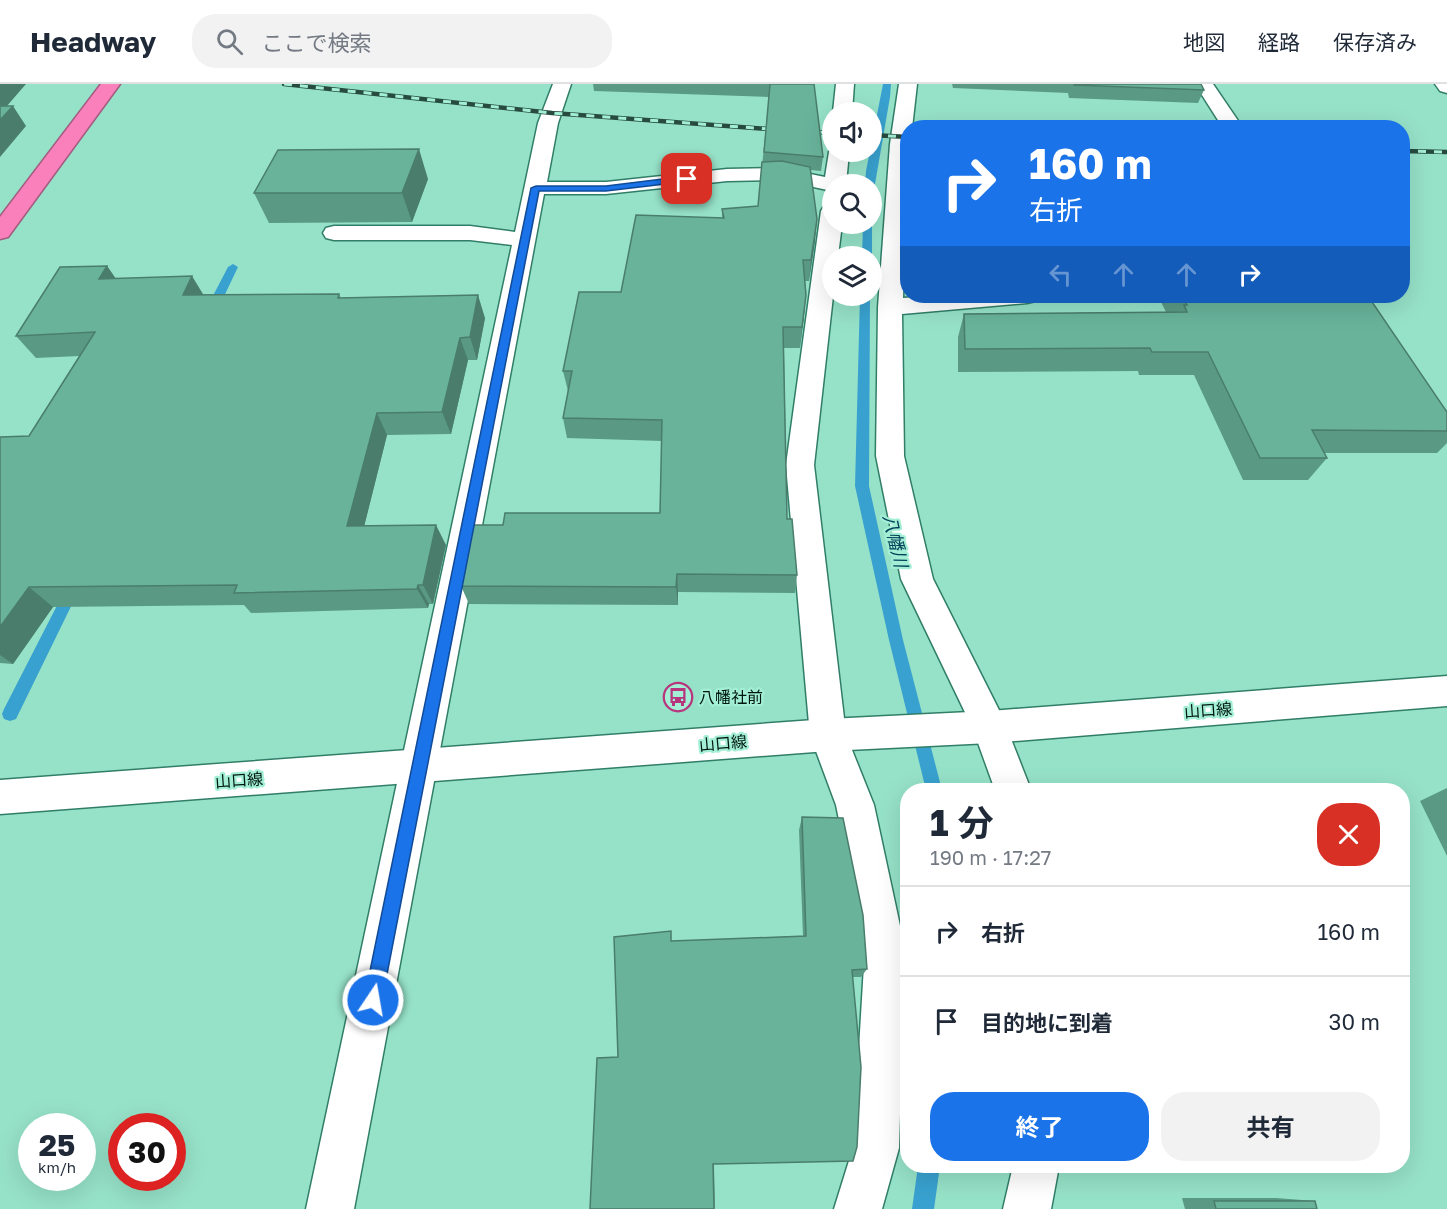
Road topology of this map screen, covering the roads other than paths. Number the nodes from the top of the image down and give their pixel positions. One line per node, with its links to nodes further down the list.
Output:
1 (111, 84): 14 (highway)
2 (561, 84): 12 (street)
3 (845, 84): 8 (street)
4 (908, 84): 9 (street)
5 (1204, 84): 10 (street)
6 (1444, 84): 7 (street)
7 (1447, 87)
8 (844, 102)
9 (904, 120)
10 (1228, 120)
11 (822, 183): 12 (street)
12 (536, 188): 17 (street)
13 (900, 208): 19 (street)
14 (0, 232)
15 (334, 233): 17 (street)
16 (829, 234): 22 (street)
17 (525, 240): 23 (street)
18 (940, 303): 19 (street)
19 (890, 307): 21 (street)
20 (1447, 691): 21 (street, 山口線)
21 (978, 728): 22 (street, 山口線); 24 (street)
22 (828, 735): 23 (street, 山口線); 28 (street)
23 (421, 767): 25 (street, 山口線); 27 (street)
24 (1009, 783)
25 (0, 796)
26 (1035, 1173): 29 (street)
27 (330, 1209)
28 (858, 1209)
29 (1027, 1209)

